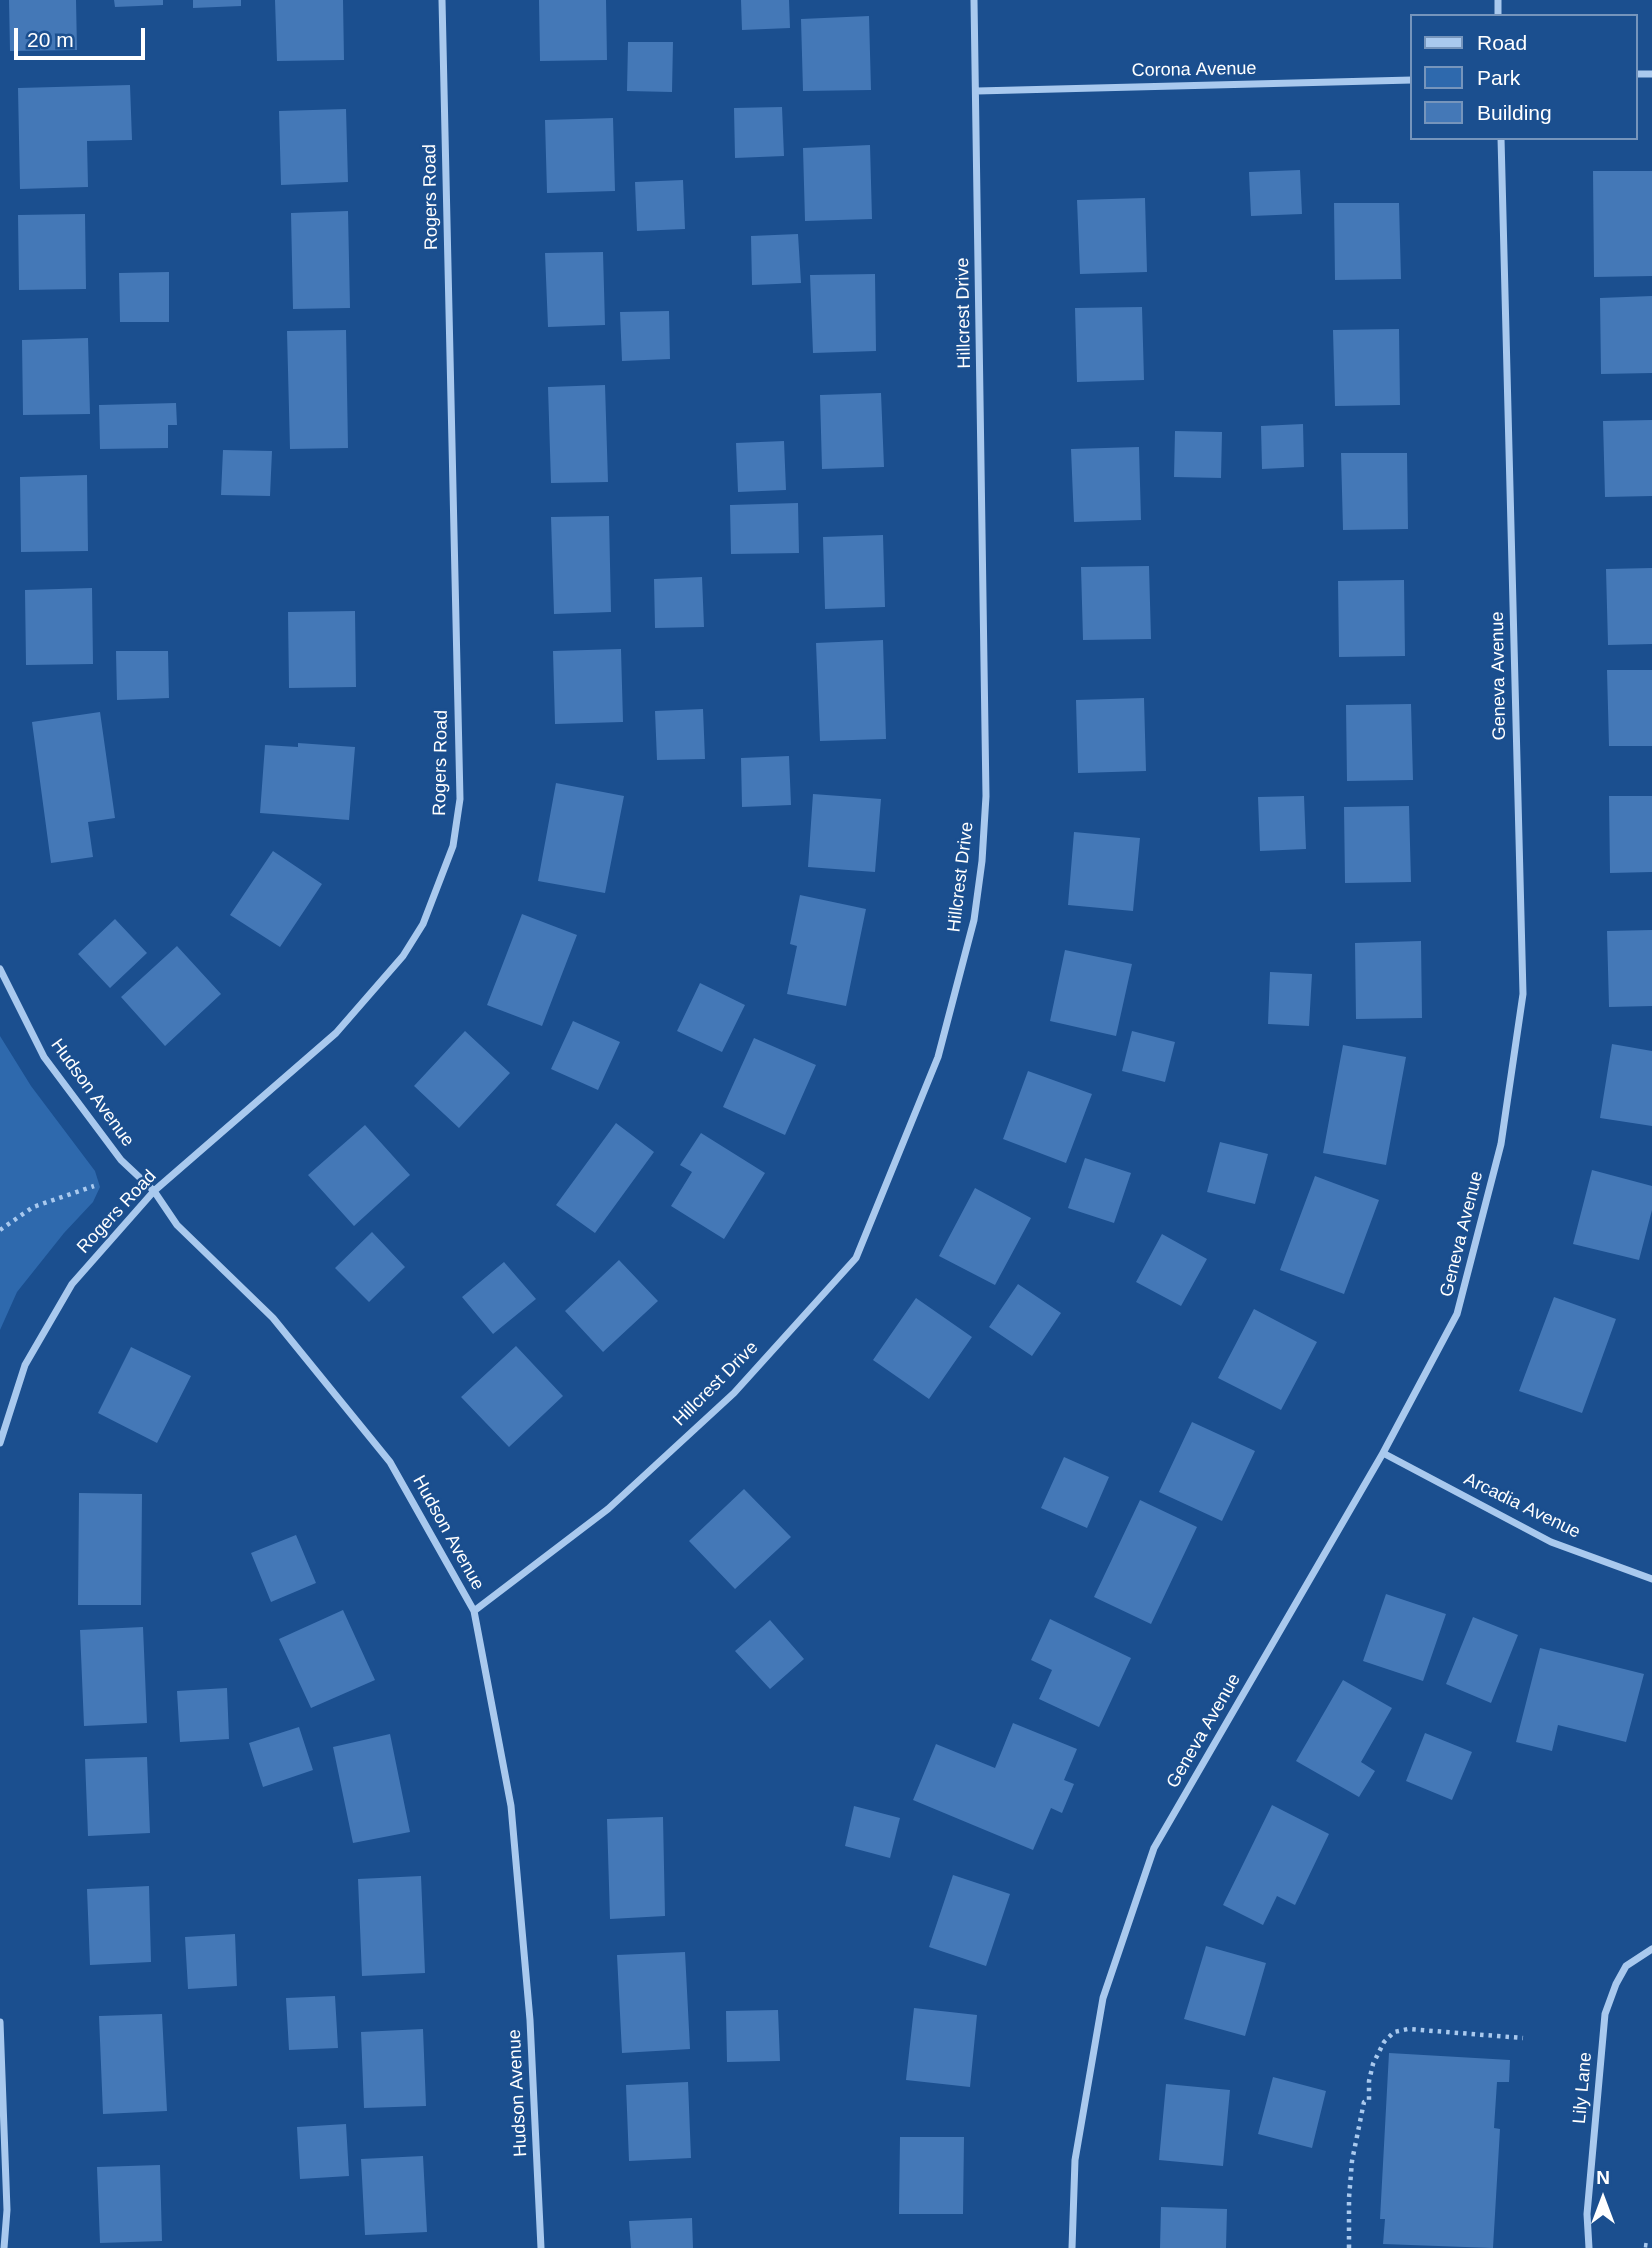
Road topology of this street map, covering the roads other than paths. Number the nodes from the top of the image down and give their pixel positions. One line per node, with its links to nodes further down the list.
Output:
1 (442, 0): 7 (street, Rogers Road)
2 (974, 0): 4 (street, Hillcrest Drive)
3 (1410, 80): 4 (street, Corona Avenue)
4 (977, 91): 11 (street, Hillcrest Drive)
5 (1501, 140): 9 (street, Geneva Avenue)
6 (0, 969): 7 (street, Hudson Avenue)
7 (154, 1191): 8 (street, Rogers Road); 11 (street, Hudson Avenue)
8 (0, 1443)
9 (1383, 1453): 10 (street, Arcadia Avenue); 16 (street, Geneva Avenue)
10 (1652, 1579)
11 (474, 1611): 15 (street, Hudson Avenue)
12 (1652, 1949): 17 (street, Lily Lane)
13 (0, 2022): 14 (street)
14 (4, 2248)
15 (541, 2248)
16 (1072, 2248)
17 (1589, 2248)

